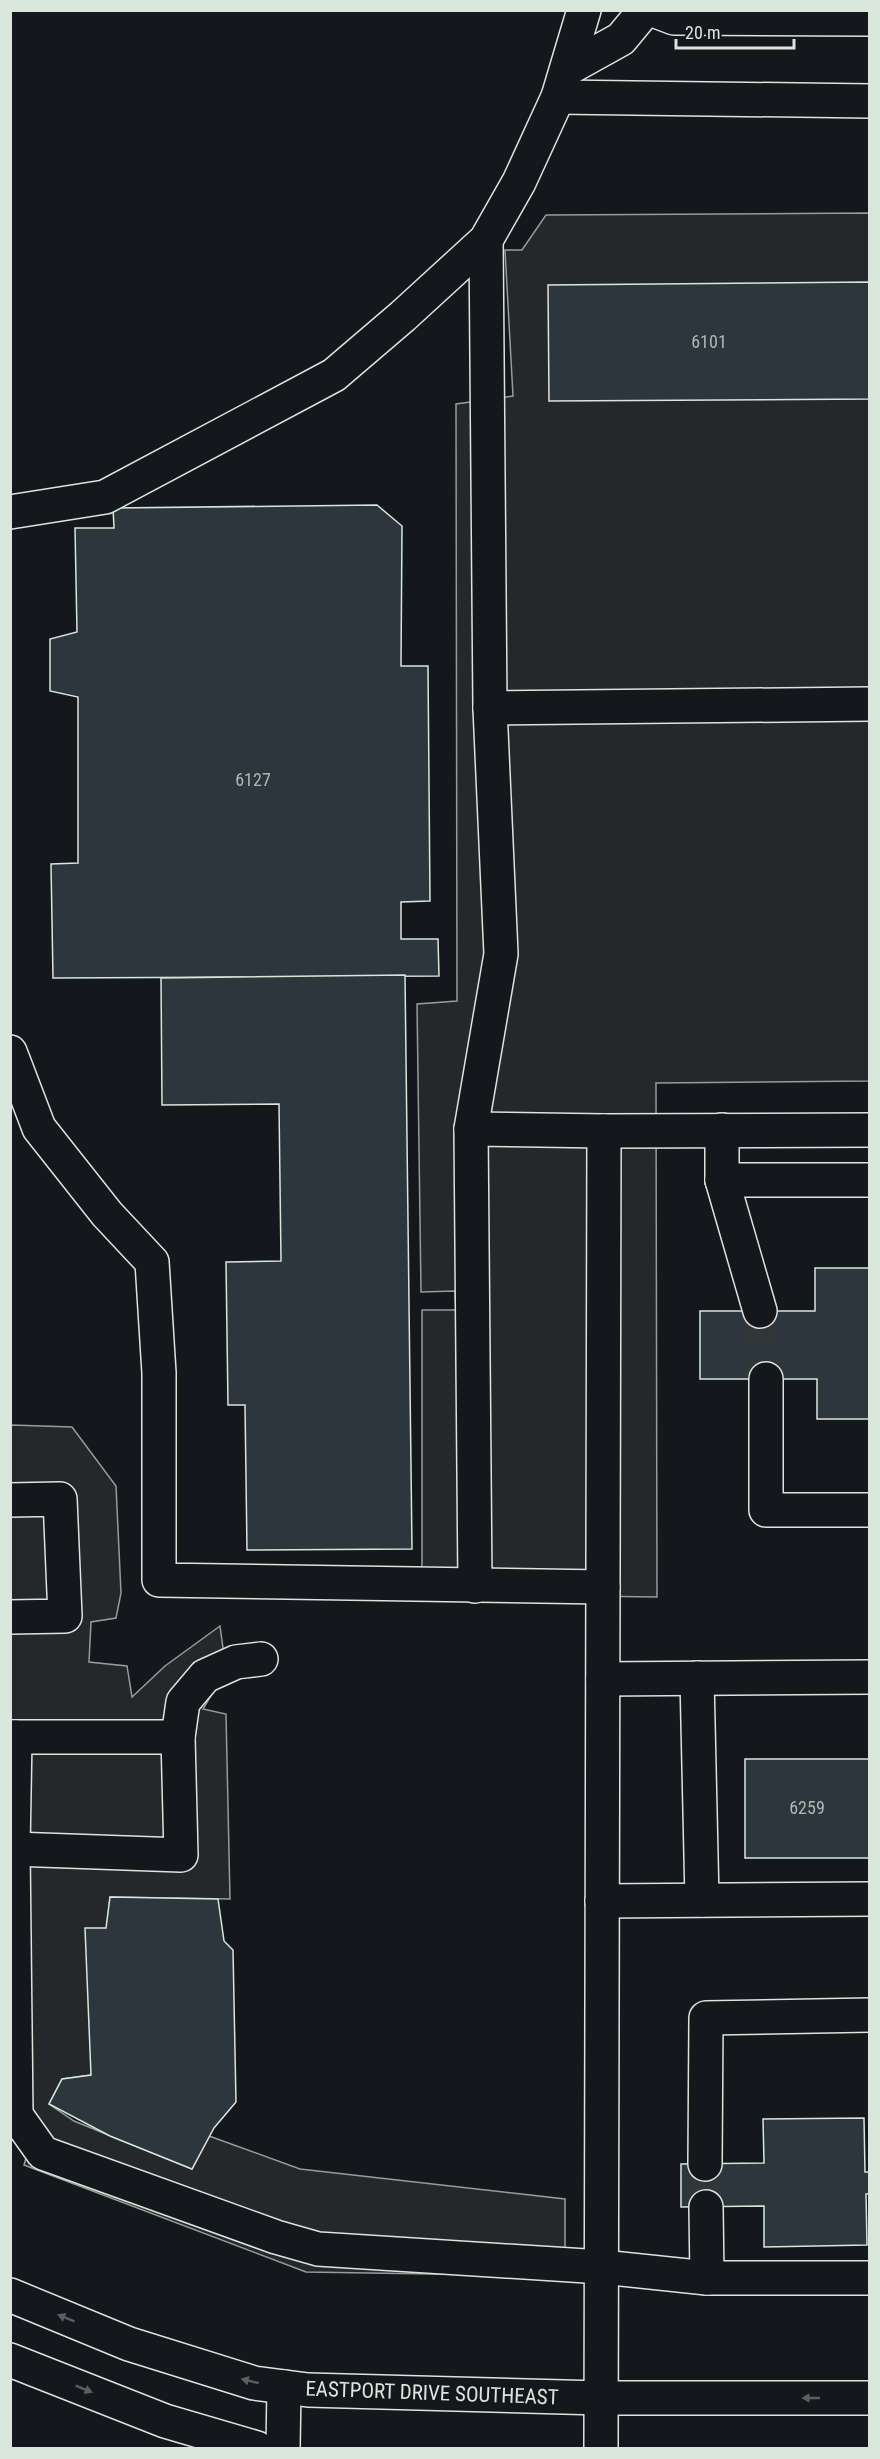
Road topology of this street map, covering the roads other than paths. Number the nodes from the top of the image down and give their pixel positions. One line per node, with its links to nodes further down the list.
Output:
1 (584, 10): 5 (street)
2 (645, 10): 5 (street)
3 (653, 10): 4 (street)
4 (870, 19)
5 (563, 83): 6 (street); 7 (street)
6 (870, 101)
7 (486, 240): 8 (street); 10 (street)
8 (10, 512)
9 (870, 704): 10 (street)
10 (490, 708): 12 (street)
11 (10, 1053): 22 (street)
12 (471, 1129): 14 (street); 22 (street)
13 (870, 1130): 15 (street)
14 (604, 1131): 15 (street); 23 (street)
15 (722, 1131): 16 (street)
16 (722, 1180): 17 (street); 18 (street)
17 (870, 1180)
18 (760, 1311)
19 (766, 1379): 21 (street)
20 (10, 1500): 24 (street)
21 (870, 1510)
22 (475, 1586): 23 (street)
23 (603, 1587): 28 (street)
24 (10, 1617)
25 (261, 1659): 30 (street)
26 (870, 1677): 27 (street)
27 (697, 1678): 28 (street); 33 (street)
28 (603, 1679): 34 (street)
29 (13, 1737): 30 (street); 31 (street)
30 (178, 1737): 31 (street)
31 (13, 1850): 36 (street)
32 (870, 1899): 33 (street)
33 (702, 1900): 34 (street)
34 (602, 1901): 39 (street)
35 (870, 2015): 37 (street)
36 (13, 2114): 39 (street)
37 (705, 2164)
38 (706, 2207): 40 (street)
39 (602, 2267): 40 (street); 45 (street)
40 (707, 2278): 41 (street)
41 (870, 2278)
42 (10, 2295): 44 (street, EASTPORT DRIVE SOUTHEAST, one-way to 42)
43 (10, 2360): 47 (street, one-way to 47)
44 (284, 2386): 45 (street, EASTPORT DRIVE SOUTHEAST); 48 (street)
45 (602, 2398): 46 (street, EASTPORT DRIVE SOUTHEAST, one-way to 45); 49 (street)
46 (870, 2398)
47 (257, 2448)
48 (283, 2448)
49 (601, 2448)

